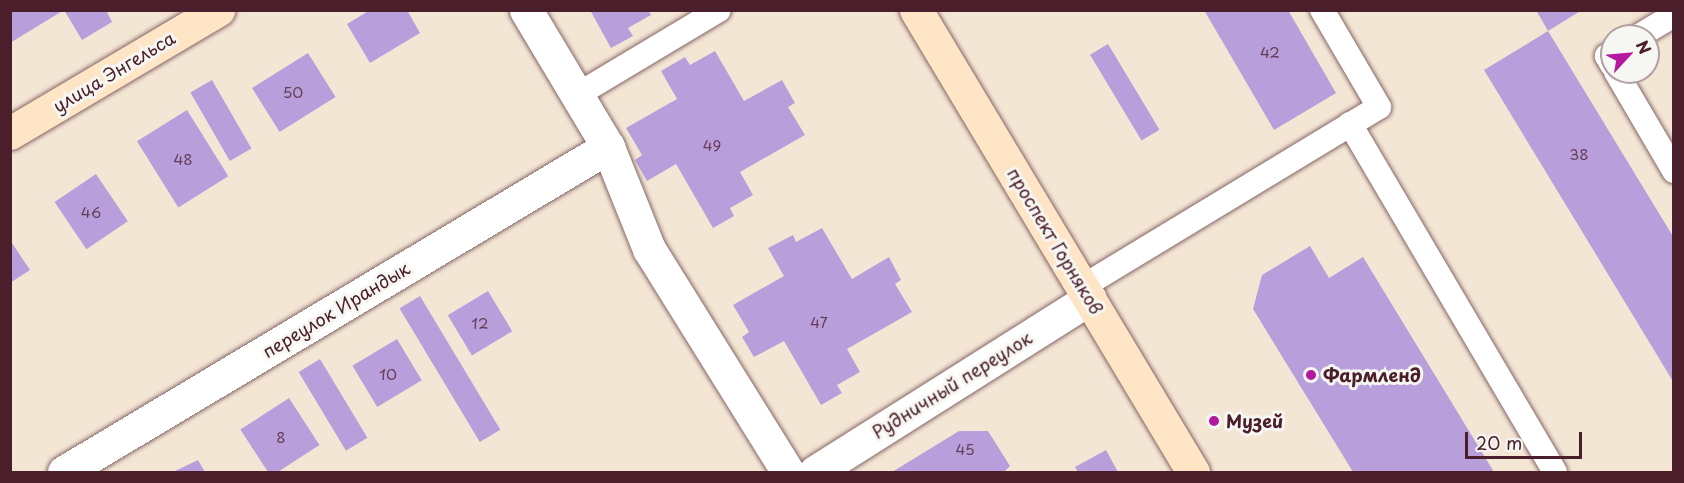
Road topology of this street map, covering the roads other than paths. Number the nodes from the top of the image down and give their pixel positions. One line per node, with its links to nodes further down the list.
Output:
1 (218, 10): 11 (main road, улица Энгельса)
2 (526, 10): 9 (street)
3 (719, 10): 9 (lane)
4 (916, 10): 14 (main road, проспект Горняков)
5 (1322, 10): 10 (lane)
6 (1674, 15): 7 (lane)
7 (1659, 24)
8 (1623, 84): 13 (lane)
9 (577, 95): 12 (street)
10 (1350, 124): 14 (lane); 19 (lane)
11 (10, 133)
12 (608, 147): 15 (street, переулок Ирандык); 16 (street)
13 (1674, 171)
14 (1086, 292): 17 (street, Рудничный переулок); 18 (main road, проспект Горняков)
15 (64, 472)
16 (788, 472)
17 (815, 472)
18 (1193, 472)
19 (1554, 472)

